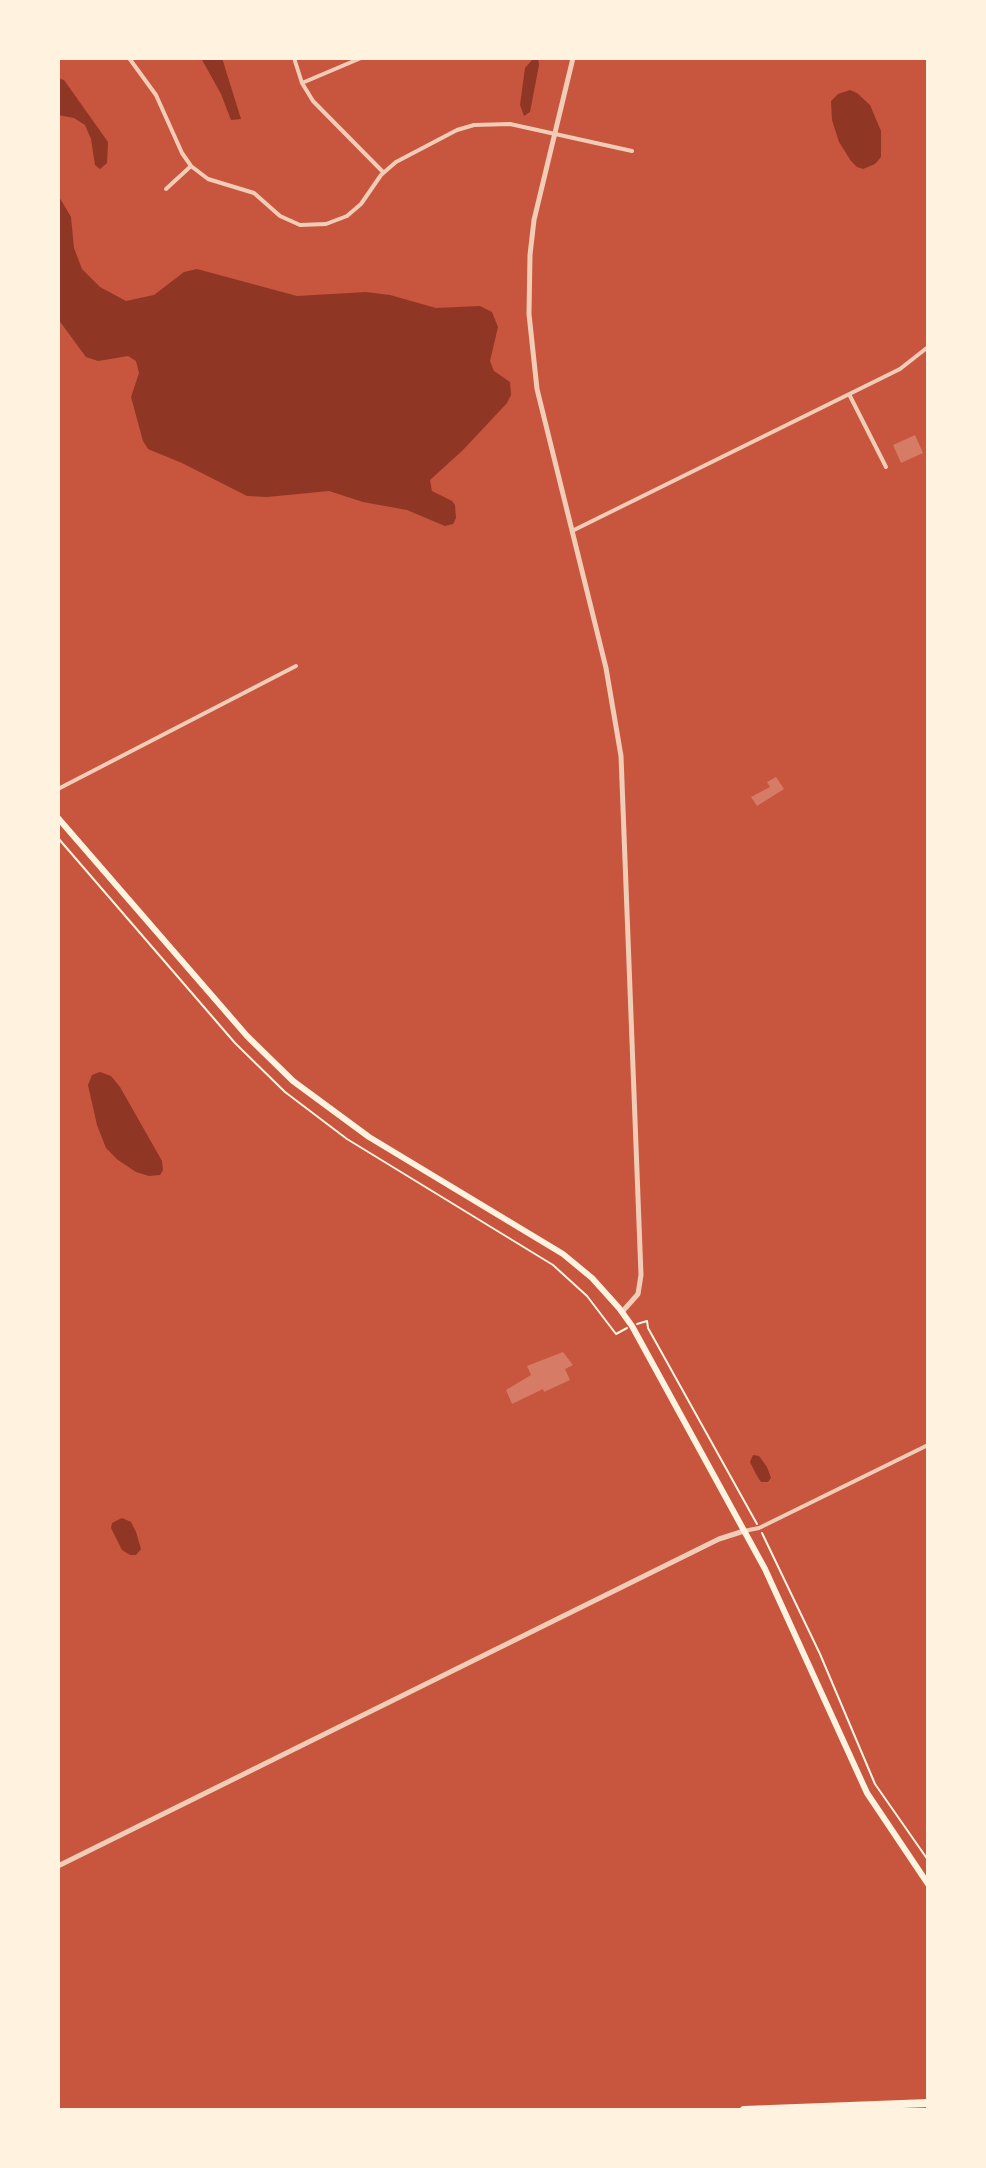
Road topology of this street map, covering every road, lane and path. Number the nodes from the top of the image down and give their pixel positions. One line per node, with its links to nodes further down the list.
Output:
1 (129, 58): 8 (street)
2 (294, 58): 5 (street)
3 (361, 58): 5 (street)
4 (573, 58): 6 (street)
5 (302, 83): 9 (street)
6 (554, 134): 7 (street); 9 (street); 14 (street)
7 (632, 151)
8 (191, 166): 9 (street); 10 (street)
9 (383, 172)
10 (166, 189)
11 (928, 347): 12 (street)
12 (849, 394): 13 (street); 14 (street)
13 (886, 467)
14 (572, 531): 19 (street)
15 (296, 666): 16 (street)
16 (58, 789)
17 (58, 818): 19 (main road)
18 (599, 1309): 21 (path)
19 (622, 1312): 24 (main road)
20 (647, 1321): 23 (path)
21 (616, 1334)
22 (928, 1445): 24 (street)
23 (754, 1519)
24 (744, 1531): 27 (street); 28 (main road)
25 (764, 1536): 26 (path)
26 (928, 1860)
27 (58, 1866)
28 (928, 1884)
29 (928, 2103): 30 (highway)
30 (744, 2110)

